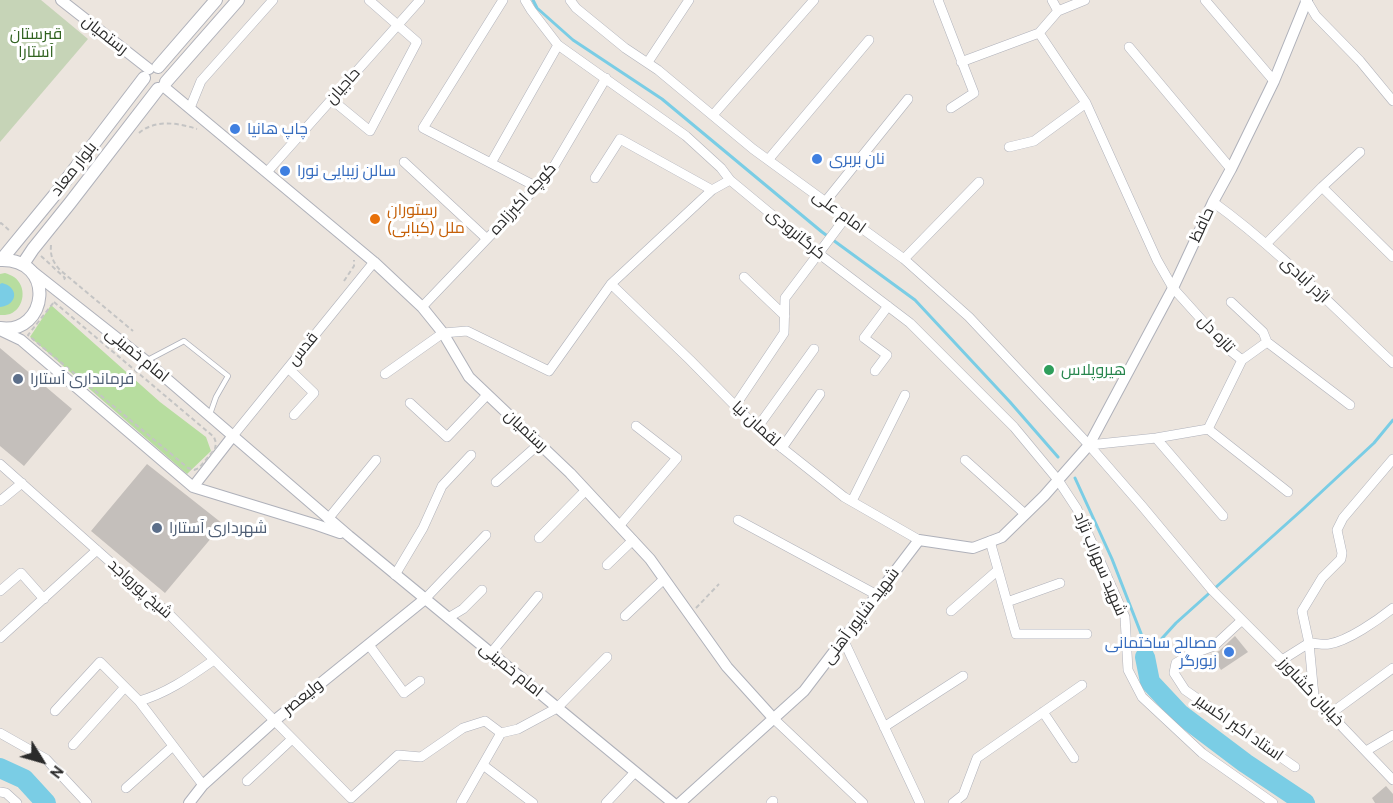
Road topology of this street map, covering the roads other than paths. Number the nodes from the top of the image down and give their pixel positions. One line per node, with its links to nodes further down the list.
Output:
1 (62, 0): 25 (street, رستمیان)
2 (216, 0): 25 (main road, بلوار معاد)
3 (233, 0): 28 (main road, بلوار معاد)
4 (273, 0): 33 (street)
5 (369, 0): 18 (street)
6 (420, 0): 18 (street, حاجیان)
7 (503, 0): 40 (street)
8 (525, 0): 21 (street, کرگانرودی)
9 (689, 0): 23 (street)
10 (814, 0): 35 (street)
11 (938, 0): 24 (street)
12 (1052, 0): 17 (street)
13 (1085, 0): 17 (street)
14 (1205, 0): 27 (street)
15 (1306, 0): 27 (street, حافظ); 31 (street)
16 (576, 3): 23 (street, امام علی)
17 (1058, 11): 19 (street)
18 (398, 24): 29 (street, حاجیان); 29 (street)
19 (1039, 33): 24 (street); 32 (street, تازه دل)
20 (869, 40): 38 (street)
21 (558, 45): 26 (street, کرگانرودی); 40 (street)
22 (1129, 47): 41 (street)
23 (648, 62): 35 (street, امام علی)
24 (961, 62): 34 (street)
25 (150, 71): 28 (main road); 28 (main road); 49 (main road, بلوار معاد)
26 (606, 78): 44 (street, کرگانرودی); 46 (street, کوچه اکبرزاده)
27 (1274, 81): 41 (street, حافظ)
28 (162, 86): 33 (street, رستمیان); 52 (main road, بلوار معاد)
29 (331, 99): 42 (street, حاجیان)
30 (908, 99): 50 (street)
31 (1393, 102)
32 (1086, 103): 36 (street); 64 (street, تازه دل)
33 (190, 108): 42 (street, رستمیان)
34 (951, 108)
35 (713, 115): 38 (street, امام علی)
36 (1009, 147)
37 (1360, 152): 47 (street)
38 (768, 160): 50 (street, امام علی)
39 (404, 162): 54 (street)
40 (491, 163): 46 (street)
41 (1231, 170): 51 (street, حافظ)
42 (267, 172): 60 (street, رستمیان)
43 (595, 178): 48 (street)
44 (730, 180): 48 (street); 56 (street, کرگانرودی)
45 (979, 182): 59 (street)
46 (537, 187): 54 (street, کوچه اکبرزاده)
47 (1322, 187): 55 (street); 57 (street)
48 (712, 190): 63 (street)
49 (57, 192): 52 (main road); 58 (main road, بلوار معاد)
50 (825, 202): 53 (street, امام علی)
51 (1213, 202): 55 (street, اژدر آبادی); 64 (street, حافظ)
52 (70, 203): 61 (main road, بلوار معاد)
53 (846, 217): 56 (street); 59 (street, امام علی)
54 (487, 239): 67 (street, کوچه اکبرزاده)
55 (1266, 244): 75 (street, اژدر آبادی)
56 (818, 253): 66 (street, کرگانرودی); 68 (street)
57 (1393, 257)
58 (1, 259): 61 (main road)
59 (904, 259): 93 (street, امام علی)
60 (374, 262): 67 (street, رستمیان); 76 (street, قدس)
61 (27, 267): 69 (main road); 74 (street, امام خمینی)
62 (744, 277): 68 (street)
63 (611, 284): 70 (street); 84 (street, لقمان نیا)
64 (1173, 288): 73 (street, تازه دل); 93 (street, حافظ)
65 (1231, 302): 71 (street)
66 (888, 306): 77 (street); 100 (street, کرگانرودی)
67 (422, 307): 70 (street, رستمیان)
68 (785, 316): 84 (street)
69 (0, 329): 103 (street, امام خمینی)
70 (442, 333): 78 (street); 80 (street, رستمیان)
71 (1266, 342): 73 (street, تازه دل); 83 (street)
72 (814, 349): 88 (street)
73 (1242, 360): 89 (street)
74 (146, 361): 86 (street, امام خمینی); 86 (lane)
75 (1393, 363)
76 (288, 368): 85 (street); 90 (street, قدس)
77 (875, 371)
78 (385, 374)
79 (820, 394): 94 (street)
80 (488, 395): 82 (street); 92 (street, رستمیان)
81 (905, 395): 107 (street)
82 (410, 403)
83 (1350, 405)
84 (735, 406): 88 (street, لقمان نیا)
85 (294, 415)
86 (209, 416): 90 (street, امام خمینی)
87 (636, 426): 112 (street)
88 (758, 428): 94 (street, لقمان نیا)
89 (1208, 429): 91 (street); 105 (street)
90 (232, 437): 103 (street); 110 (street, امام خمینی)
91 (1156, 438): 93 (street); 109 (street)
92 (539, 444): 101 (street); 104 (street, رستمیان)
93 (1089, 446): 100 (street, حافظ); 122 (street, امام علی)
94 (782, 448): 107 (street, لقمان نیا)
95 (471, 455): 123 (street)
96 (965, 459): 108 (street)
97 (1393, 459): 141 (street)
98 (376, 460): 110 (street)
99 (0, 464): 102 (street, شیخ پورواجد)
100 (1058, 480): 108 (street); 190 (street, شهید سهراب نژاد)
101 (496, 482)
102 (22, 483): 106 (street); 119 (street, شیخ پورواجد)
103 (193, 487): 114 (street, امام خمینی)
104 (586, 490): 112 (street, رستمیان); 115 (street)
105 (1288, 492)
106 (0, 501)
107 (852, 501): 117 (street, لقمان نیا)
108 (1025, 514): 118 (street)
109 (1223, 516)
110 (328, 519): 114 (street, امام خمینی)
111 (738, 520): 128 (street)
112 (620, 525): 116 (street, رستمیان)
113 (486, 535): 131 (street)
114 (349, 536): 123 (street, امام خمینی)
115 (539, 538)
116 (633, 540): 120 (street); 124 (street, رستمیان)
117 (919, 540): 118 (street); 128 (street, شهید شاپور آهنی)
118 (990, 541): 121 (street)
119 (97, 550): 130 (street); 145 (street, شیخ پورواجد)
120 (607, 565)
121 (998, 570): 132 (street); 134 (street)
122 (1198, 572): 137 (street, خیابان کشاورز)
123 (395, 575): 131 (street, امام خمینی)
124 (664, 579): 135 (street); 158 (street, رستمیان)
125 (1060, 583): 132 (street)
126 (482, 590): 136 (street)
127 (0, 591): 130 (street)
128 (877, 595): 140 (street, شهید شاپور آهنی)
129 (538, 596): 143 (street)
130 (44, 599): 139 (street)
131 (424, 599): 136 (street, امام خمینی); 142 (street, ولیعصر)
132 (1007, 602): 138 (street)
133 (1393, 608): 141 (street)
134 (951, 610)
135 (625, 616)
136 (448, 618): 143 (street, امام خمینی)
137 (1242, 621): 146 (street, خیابان کشاورز); 170 (street, استاد اکبر اکسیر)
138 (1087, 634)
139 (0, 638)
140 (843, 639): 158 (street, شهید شاپور آهنی); 160 (street)
141 (1310, 643): 146 (street); 152 (street)
142 (369, 645): 149 (street); 159 (street, ولیعصر)
143 (491, 654): 154 (street, امام خمینی)
144 (607, 657): 154 (street)
145 (214, 660): 153 (street); 159 (street, شیخ پورواجد)
146 (1281, 660): 152 (street, خیابان کشاورز)
147 (1393, 668): 157 (street)
148 (963, 676): 160 (street)
149 (420, 681)
150 (1082, 685): 156 (street)
151 (125, 687): 153 (street); 155 (street); 165 (street)
152 (1314, 696): 157 (street, خیابان کشاورز)
153 (139, 701): 166 (street)
154 (557, 708): 162 (street); 171 (street, امام خمینی)
155 (55, 711)
156 (1043, 712): 168 (street); 189 (street)
157 (1329, 714): 167 (street, خیابان کشاورز)
158 (774, 719): 186 (street, شهید شاپور آهنی); 187 (street, رستمیان)
159 (274, 721): 164 (street, شیخ پورواجد); 174 (street, ولیعصر)
160 (884, 727): 188 (street)
161 (0, 733): 181 (street)
162 (501, 733): 169 (street); 177 (street)
163 (1393, 735): 167 (street)
164 (292, 740): 172 (street); 177 (street, شیخ پورواجد)
165 (73, 745)
166 (173, 746): 174 (street); 175 (street)
167 (1366, 751): 173 (street, خیابان کشاورز)
168 (1074, 758)
169 (483, 765): 183 (street); 184 (street)
170 (1295, 767)
171 (635, 772): 178 (street, امام خمینی); 185 (street)
172 (247, 780)
173 (1393, 780)
174 (203, 785): 182 (street, ولیعصر)
175 (126, 788)
176 (3, 792): 179 (street); 180 (street)
177 (351, 801)
178 (666, 801)
179 (1, 803)
180 (17, 803)
181 (87, 803)
182 (189, 803)
183 (461, 803)
184 (533, 803)
185 (606, 803)
186 (680, 803)
187 (864, 803)
188 (920, 803)
189 (952, 803)
190 (1273, 803)

